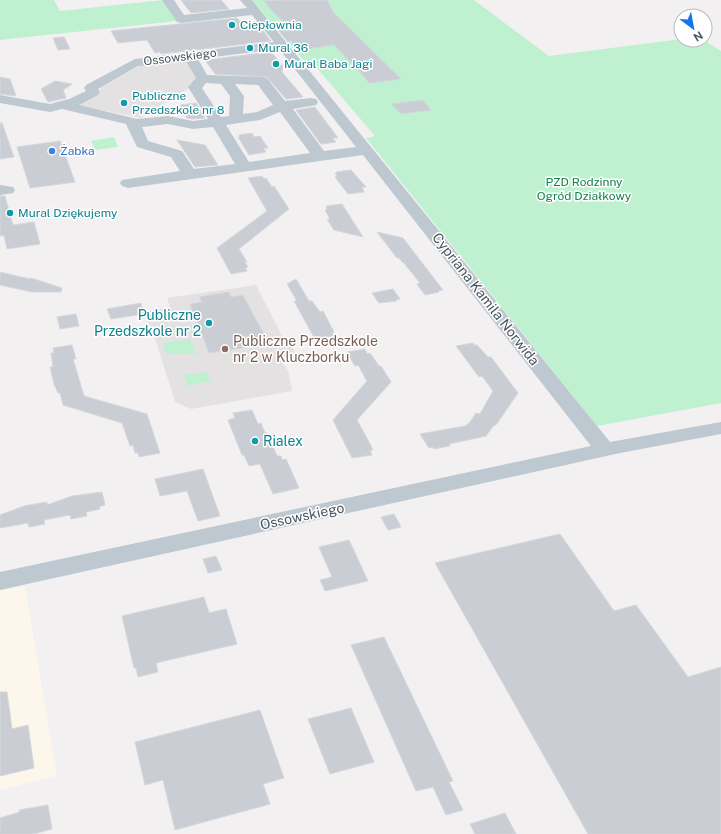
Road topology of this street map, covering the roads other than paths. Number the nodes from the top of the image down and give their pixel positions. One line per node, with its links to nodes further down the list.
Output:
1 (168, 0): 3 (street)
2 (246, 0): 3 (street, Cypriana Kamila Norwida)
3 (255, 11): 4 (street, Cypriana Kamila Norwida)
4 (282, 45): 5 (street, Ossowskiego); 15 (street, Cypriana Kamila Norwida)
5 (190, 56): 6 (street); 10 (street, Ossowskiego)
6 (203, 79): 7 (street); 13 (street)
7 (225, 80): 11 (street); 12 (street)
8 (0, 99): 10 (street, Ossowskiego)
9 (311, 102): 11 (street)
10 (62, 105): 14 (street)
11 (281, 106): 12 (street); 16 (street)
12 (236, 119): 13 (street)
13 (218, 122): 14 (street); 17 (street)
14 (133, 124): 18 (street)
15 (366, 150): 16 (street); 21 (street, Cypriana Kamila Norwida)
16 (320, 156): 17 (street)
17 (245, 167): 18 (street)
18 (190, 175): 19 (street)
19 (128, 183)
20 (721, 428): 21 (street, Ossowskiego)
21 (605, 449): 22 (street, Ossowskiego)
22 (0, 581)

